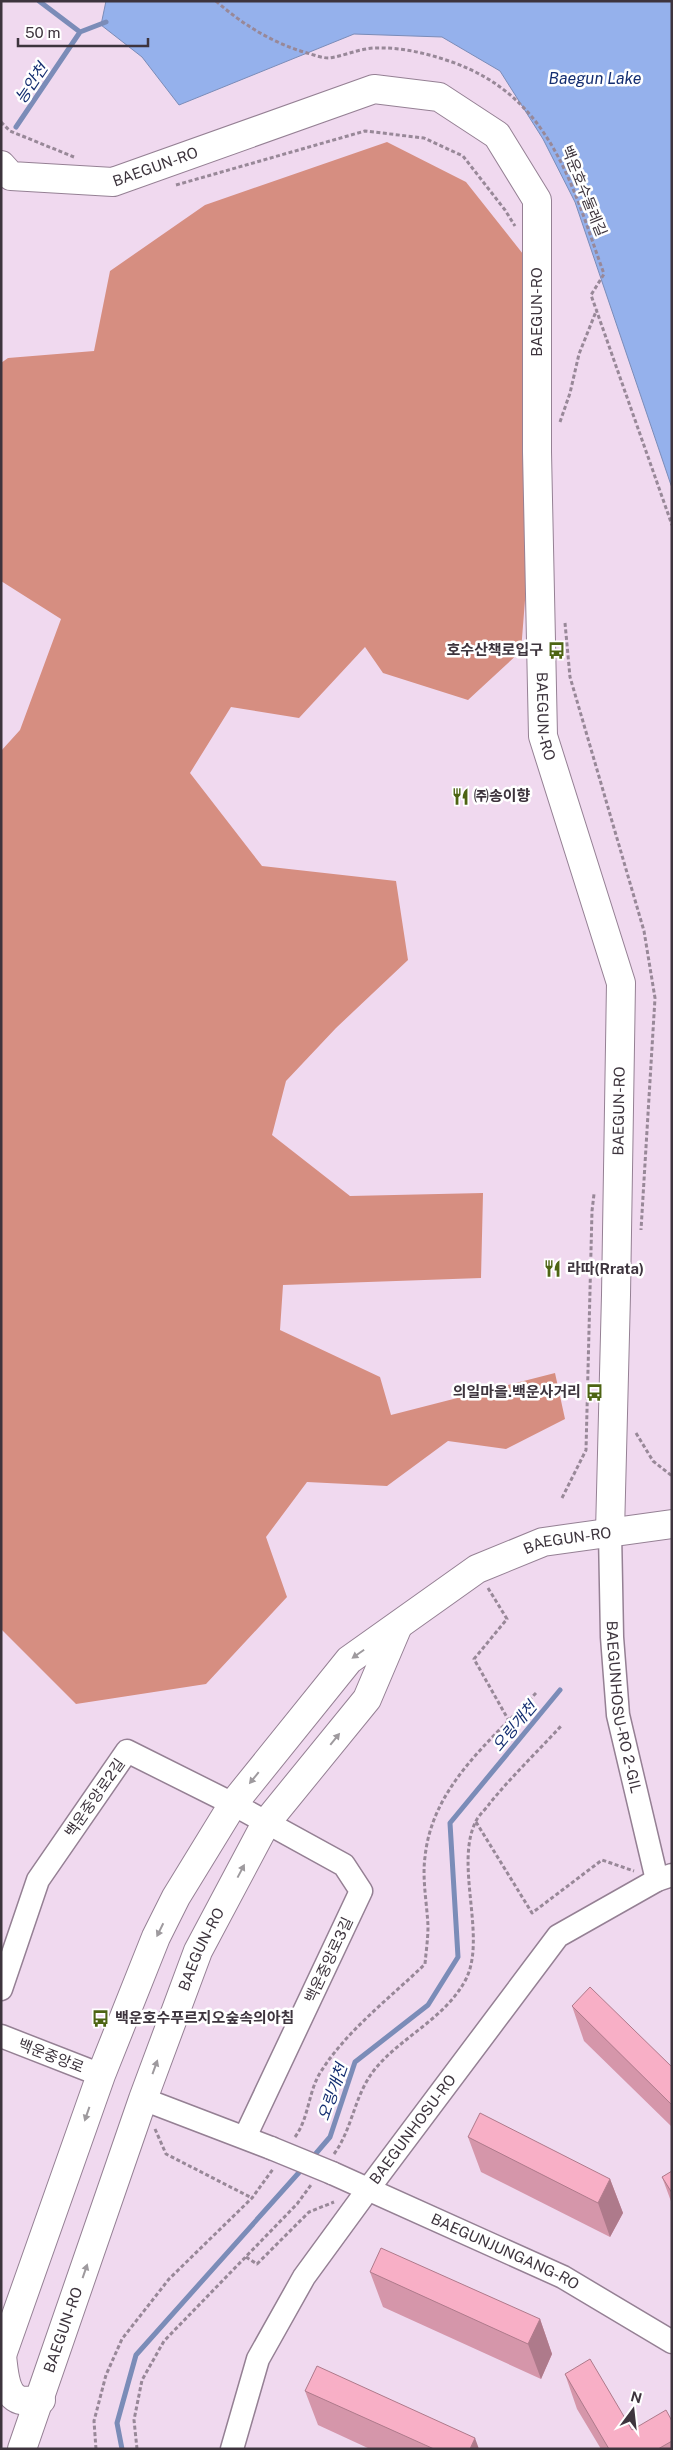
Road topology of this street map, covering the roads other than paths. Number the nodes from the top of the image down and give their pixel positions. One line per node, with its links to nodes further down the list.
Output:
1 (1, 165): 3 (main road, BAEGUN-RO)
2 (672, 1524): 3 (main road)
3 (610, 1532): 4 (main road, BAEGUN-RO); 7 (street, BAEGUNHOSU-RO 2-GIL)
4 (398, 1626): 5 (main road, BAEGUN-RO, one-way to 5); 6 (main road, BAEGUN-RO, one-way to 4)
5 (233, 1804): 6 (street, 백운중앙로2길); 8 (main road, BAEGUN-RO); 10 (street, 백운중앙로2길)
6 (266, 1823): 9 (main road, BAEGUN-RO, one-way to 6); 14 (street, 백운중앙로3길)
7 (664, 1878): 15 (street, BAEGUNHOSU-RO)
8 (176, 1897): 9 (main road); 12 (main road, BAEGUN-RO, one-way to 12)
9 (218, 1913): 13 (main road, BAEGUN-RO, one-way to 9)
10 (1, 1989)
11 (1, 2036): 12 (street, 백운중앙로)
12 (101, 2075): 17 (main road, BAEGUN-RO, one-way to 17)
13 (143, 2100): 14 (street); 18 (main road, BAEGUN-RO, one-way to 13)
14 (245, 2137): 15 (street, BAEGUNJUNGANG-RO, bridge)
15 (369, 2188): 16 (street, BAEGUNJUNGANG-RO); 20 (street, BAEGUNHOSU-RO)
16 (672, 2342)
17 (2, 2357): 18 (main road)
18 (41, 2400): 19 (main road, BAEGUN-RO)
19 (22, 2449)
20 (232, 2449)

